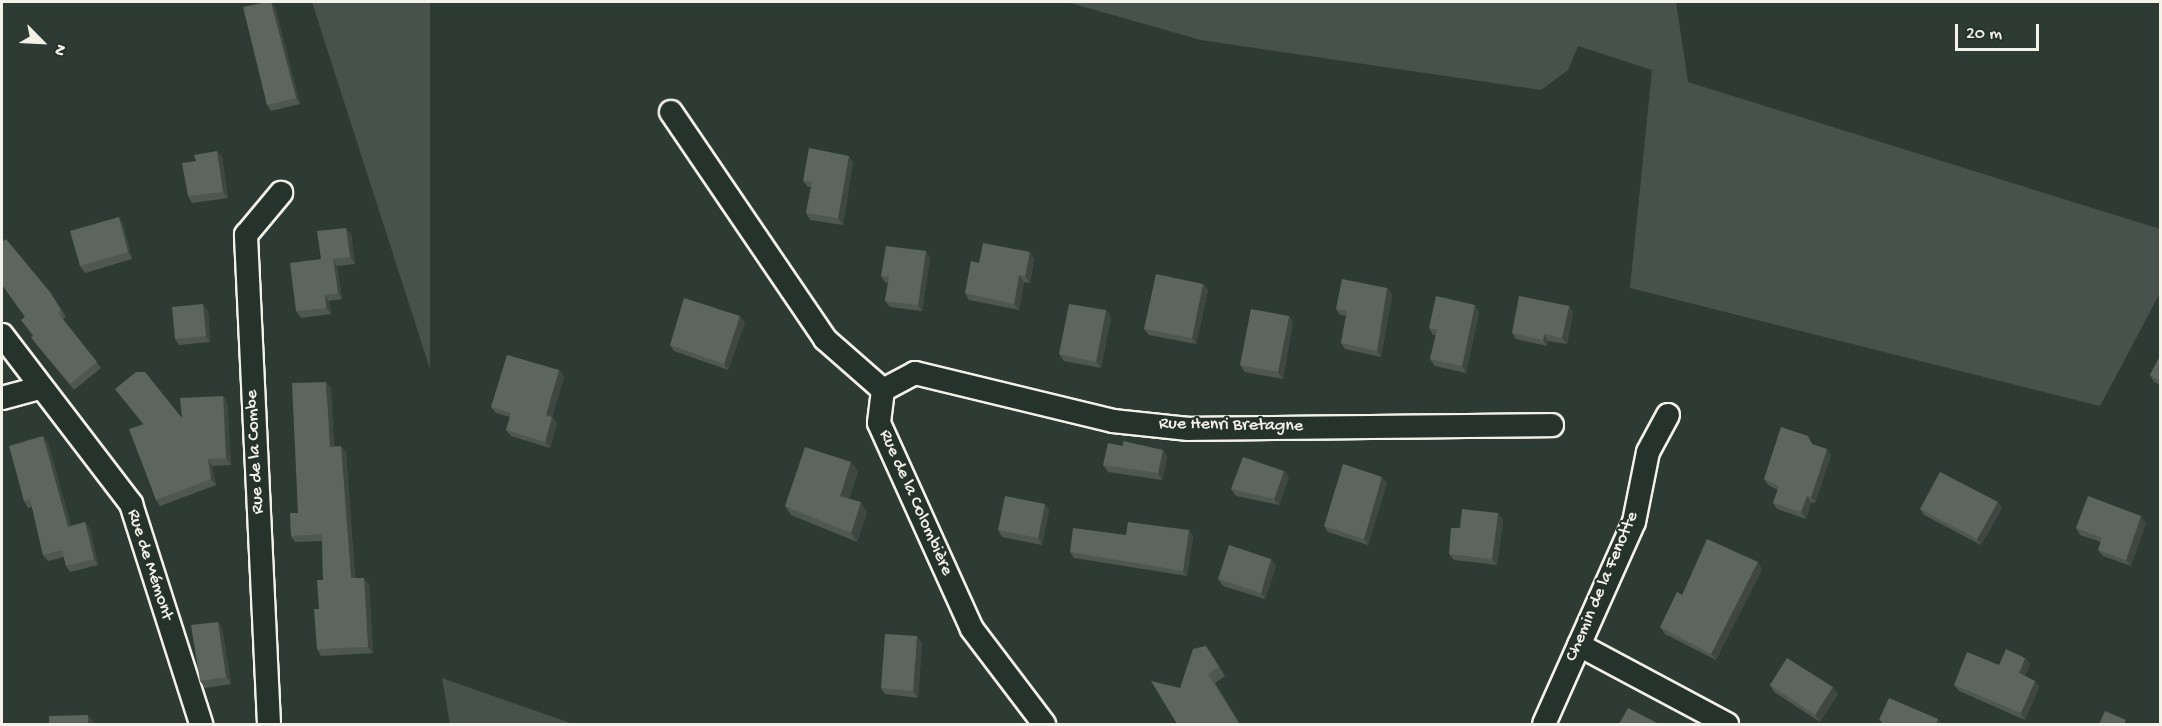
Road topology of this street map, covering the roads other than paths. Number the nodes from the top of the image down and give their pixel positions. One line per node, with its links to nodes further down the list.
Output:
1 (671, 112): 5 (street)
2 (281, 193): 11 (street, Rue de la Combe)
3 (2, 335): 4 (street, Rue de Mémont)
4 (40, 388): 6 (street); 10 (street, Rue de Mémont)
5 (883, 390): 8 (street, Rue Henri Bretagne); 12 (street, Rue de la Colombière)
6 (2, 398)
7 (1668, 415): 9 (street, Chemin de la Fenotte)
8 (1552, 425)
9 (1579, 645): 13 (street, Chemin de la Fenotte); 14 (street)
10 (201, 724)
11 (269, 724)
12 (1044, 724)
13 (1544, 724)
14 (1727, 724)

